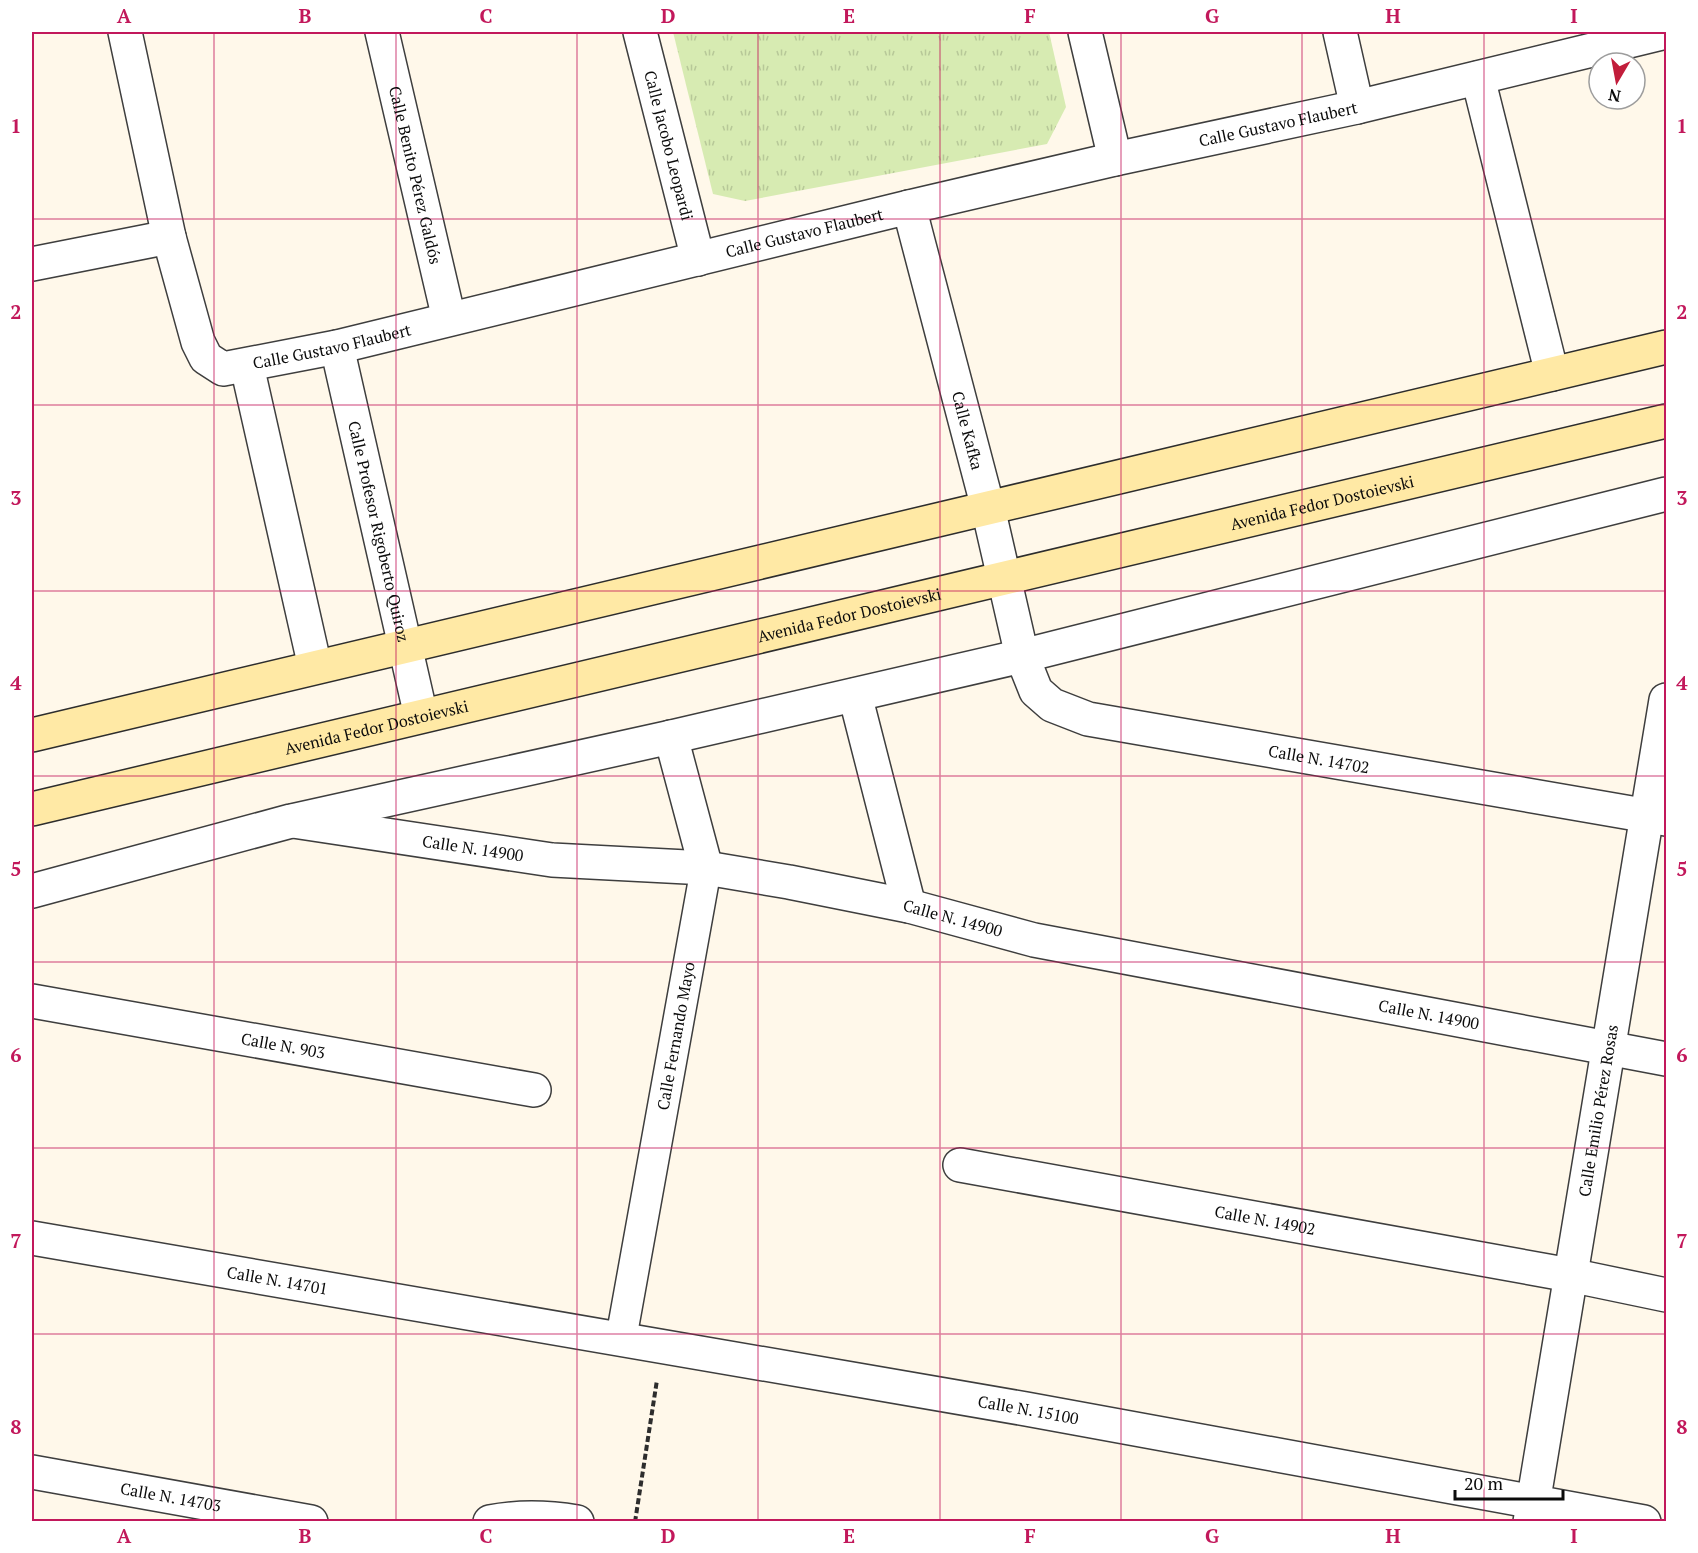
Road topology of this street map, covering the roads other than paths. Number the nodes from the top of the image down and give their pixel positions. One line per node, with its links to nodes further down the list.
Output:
1 (125, 32): 12 (street)
2 (382, 32): 15 (street, Calle Benito Pérez Galdós)
3 (640, 32): 13 (street, Calle Jacobo Leopardi)
4 (1085, 32): 10 (street)
5 (1340, 32): 9 (street)
6 (1666, 32): 7 (street, Calle Gustavo Flaubert)
7 (1615, 38): 8 (street, Calle Gustavo Flaubert)
8 (1478, 78): 9 (street, Calle Gustavo Flaubert); 19 (street)
9 (1357, 107): 10 (street, Calle Gustavo Flaubert)
10 (1115, 159): 11 (street, Calle Gustavo Flaubert)
11 (909, 207): 13 (street, Calle Gustavo Flaubert); 22 (street, Calle Kafka)
12 (169, 237): 14 (street); 18 (street, Calle Gustavo Flaubert)
13 (698, 259): 15 (street, Calle Gustavo Flaubert)
14 (32, 264)
15 (449, 319): 16 (street, Calle Gustavo Flaubert)
16 (337, 347): 18 (street, Calle Gustavo Flaubert); 24 (street, Calle Profesor Rigoberto Quiroz)
17 (1666, 347): 19 (main road)
18 (247, 366): 26 (street)
19 (1551, 374): 22 (main road)
20 (1666, 421): 23 (main road, Avenida Fedor Dostoievski)
21 (1666, 494): 25 (street)
22 (988, 508): 23 (street, Calle Kafka); 24 (main road)
23 (1005, 578): 25 (street, Calle Kafka); 29 (main road, Avenida Fedor Dostoievski)
24 (405, 646): 26 (main road); 29 (street, Calle Profesor Rigoberto Quiroz)
25 (1022, 656): 27 (street); 33 (street, Calle N. 14702)
26 (315, 667): 30 (main road)
27 (855, 695): 31 (street); 37 (street)
28 (1666, 700): 33 (street, Calle Emilio Pérez Rosas)
29 (421, 717): 32 (main road, Avenida Fedor Dostoievski)
30 (32, 735)
31 (671, 737): 34 (street); 35 (street, Calle Fernando Mayo)
32 (32, 809)
33 (1657, 817): 39 (street, Calle Emilio Pérez Rosas)
34 (291, 821): 35 (street, Calle N. 14900); 36 (street)
35 (706, 867): 37 (street, Calle N. 14900); 47 (street, Calle Fernando Mayo)
36 (32, 891)
37 (909, 906): 39 (street, Calle N. 14900)
38 (32, 1001): 41 (street, Calle N. 903)
39 (1608, 1047): 40 (street, Calle N. 14900); 44 (street, Calle Emilio Pérez Rosas)
40 (1666, 1059)
41 (534, 1090)
42 (960, 1165): 44 (street, Calle N. 14902)
43 (32, 1238): 46 (street, Calle N. 14701)
44 (1570, 1275): 45 (street, Calle N. 14902); 49 (street, Calle Emilio Pérez Rosas)
45 (1666, 1295)
46 (523, 1322): 47 (street, Calle N. 15100)
47 (621, 1339): 49 (street, Calle N. 15100)
48 (32, 1472): 50 (street, Calle N. 14703)
49 (1532, 1511): 53 (street, Calle N. 15100)
50 (311, 1521)
51 (489, 1521): 52 (street)
52 (577, 1521)
53 (1644, 1521)

